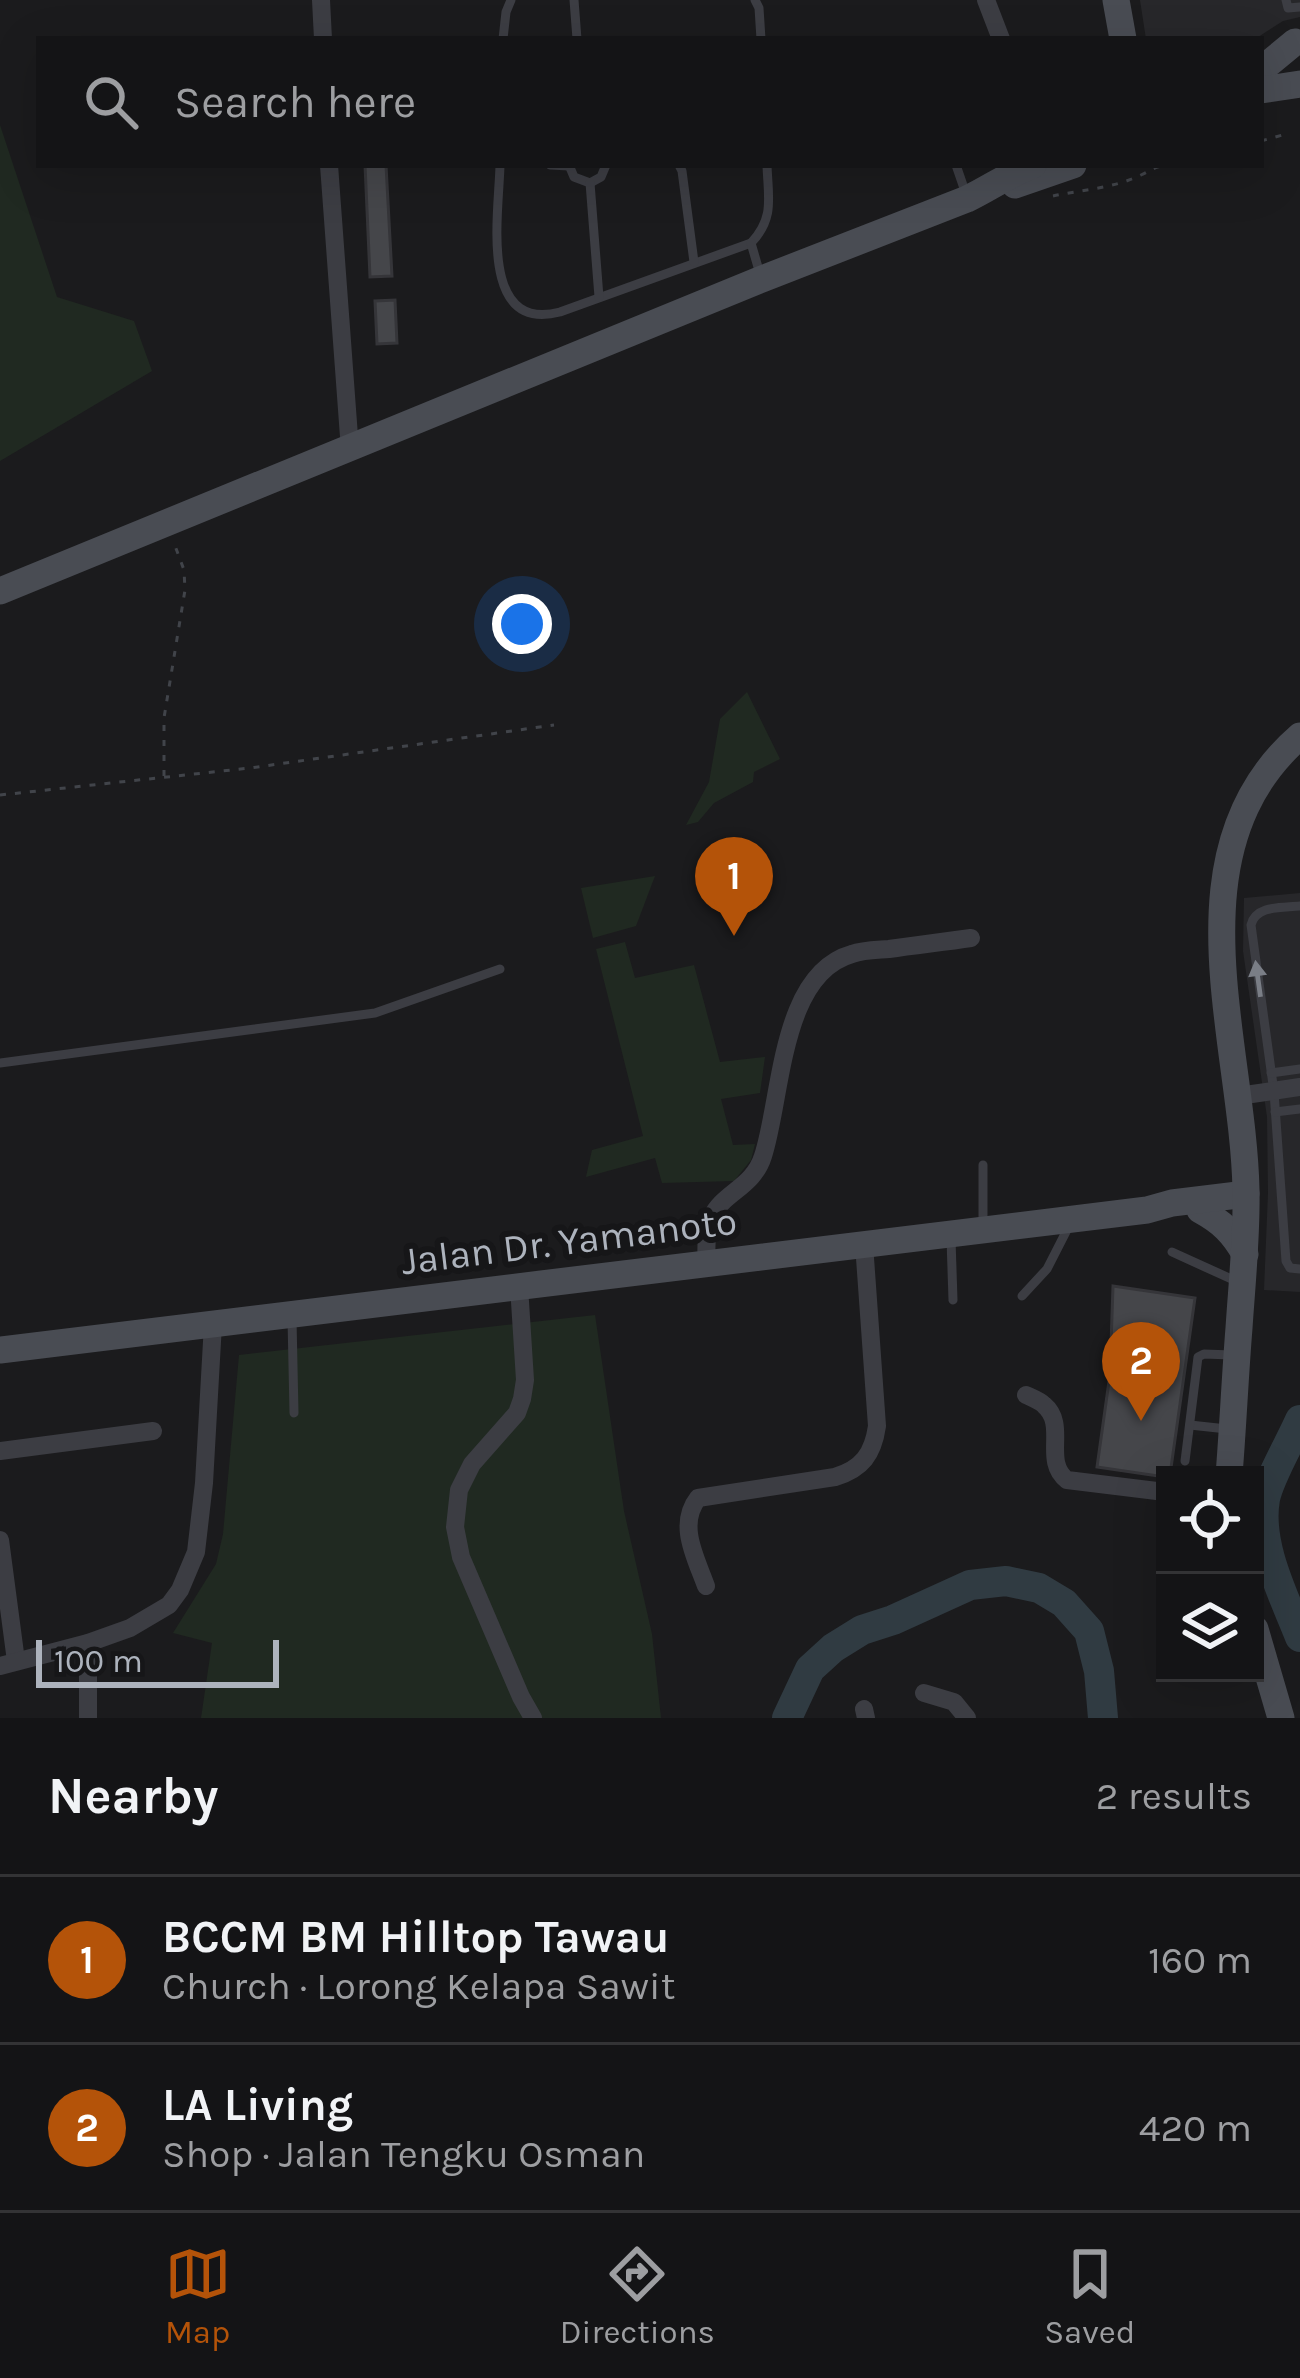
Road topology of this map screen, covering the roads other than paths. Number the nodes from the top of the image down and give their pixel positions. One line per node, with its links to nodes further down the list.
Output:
1 (321, 0): 9 (street)
2 (511, 0): 10 (lane)
3 (574, 0): 11 (lane)
4 (755, 0): 12 (lane)
5 (986, 0): 13 (street)
6 (1116, 0): 14 (main road)
7 (1286, 0): 8 (lane)
8 (1300, 7)
9 (323, 36)
10 (503, 36)
11 (577, 36)
12 (761, 36)
13 (1000, 36)
14 (1122, 36)
15 (1298, 40): 16 (main road); 17 (main road)
16 (1264, 68)
17 (1300, 80): 18 (main road)
18 (1264, 89)
19 (329, 168): 34 (street)
20 (500, 168): 33 (lane)
21 (570, 168): 28 (lane)
22 (605, 168): 28 (lane)
23 (680, 168): 31 (lane)
24 (766, 168): 30 (lane)
25 (961, 168): 29 (lane)
26 (1029, 168): 29 (main road)
27 (1064, 168): 29 (main road)
28 (590, 183): 33 (lane)
29 (997, 191): 32 (main road)
30 (751, 243): 31 (lane); 32 (lane)
31 (694, 262): 33 (lane)
32 (762, 279): 34 (main road)
33 (599, 297)
34 (350, 450): 35 (main road)
35 (0, 591)
36 (1300, 736): 44 (main road)
37 (1300, 906): 43 (lane, one-way to 37)
38 (971, 938): 56 (street)
39 (500, 969): 40 (lane)
40 (0, 1063)
41 (1300, 1069): 43 (lane)
42 (1300, 1088): 43 (street)
43 (1274, 1092): 44 (street); 45 (lane); 57 (lane)
44 (1238, 1096): 46 (main road)
45 (1300, 1108)
46 (1245, 1157): 48 (main road); 49 (main road)
47 (982, 1165): 51 (lane)
48 (1246, 1200): 49 (main road, Jalan Dr. Yamanoto); 55 (main road)
49 (1200, 1204): 50 (main road, Jalan Dr. Yamanoto); 55 (main road)
50 (1073, 1219): 51 (main road, Jalan Dr. Yamanoto); 60 (lane)
51 (983, 1230): 52 (main road, Jalan Dr. Yamanoto)
52 (951, 1234): 53 (main road, Jalan Dr. Yamanoto); 61 (lane)
53 (864, 1244): 56 (main road, Jalan Dr. Yamanoto); 76 (street)
54 (1172, 1252): 58 (lane)
55 (1245, 1254): 58 (main road)
56 (706, 1264): 59 (main road, Jalan Dr. Yamanoto)
57 (1300, 1269)
58 (1242, 1283): 65 (main road)
59 (519, 1286): 62 (main road, Jalan Dr. Yamanoto); 82 (street)
60 (1022, 1296)
61 (953, 1300)
62 (292, 1314): 63 (main road, Jalan Dr. Yamanoto); 67 (lane)
63 (213, 1324): 64 (main road, Jalan Dr. Yamanoto); 77 (street)
64 (0, 1350)
65 (1237, 1356): 68 (lane); 69 (main road)
66 (1026, 1395): 74 (street)
67 (294, 1413)
68 (1190, 1425): 69 (lane); 72 (lane)
69 (1233, 1429): 73 (main road)
70 (153, 1431): 71 (street)
71 (0, 1451)
72 (1186, 1461)
73 (1230, 1466)
74 (1156, 1491)
75 (0, 1540): 79 (street)
76 (706, 1586)
77 (88, 1643): 79 (street); 81 (street)
78 (1264, 1660): 84 (main road)
79 (8, 1664)
80 (924, 1693): 83 (street)
81 (88, 1718)
82 (533, 1718)
83 (968, 1718)
84 (1281, 1718)

